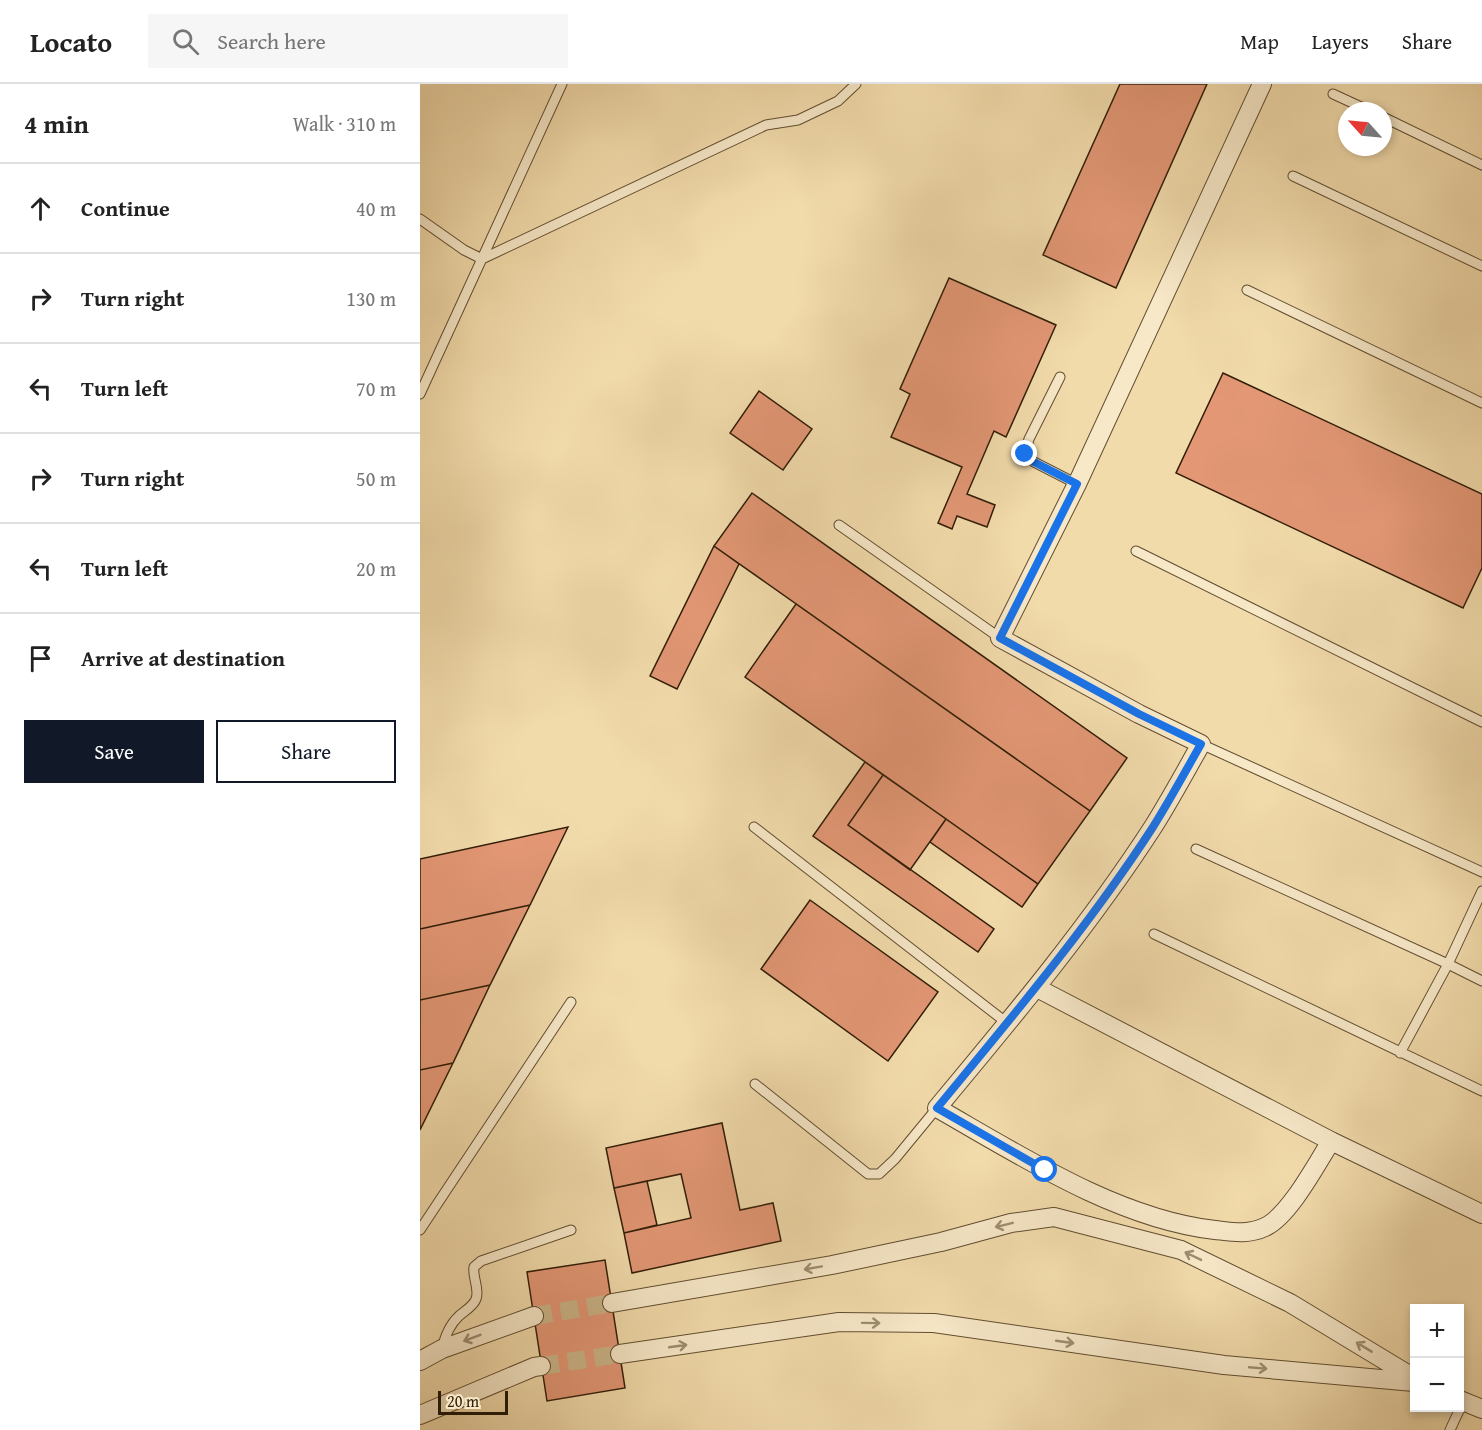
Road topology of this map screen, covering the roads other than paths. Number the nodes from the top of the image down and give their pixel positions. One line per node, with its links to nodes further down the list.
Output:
1 (562, 84): 10 (lane)
2 (856, 84): 10 (lane)
3 (1262, 84): 16 (street)
4 (1334, 94): 5 (lane)
5 (1351, 102)
6 (1392, 121): 7 (lane)
7 (1482, 165)
8 (1293, 176): 11 (lane)
9 (420, 219): 10 (lane)
10 (482, 259): 14 (lane)
11 (1482, 266)
12 (1246, 290): 15 (lane)
13 (1060, 377): 16 (lane)
14 (420, 394)
15 (1482, 403)
16 (1077, 484): 19 (street)
17 (839, 525): 19 (lane)
18 (1136, 551): 20 (lane)
19 (1000, 638): 21 (street)
20 (1482, 722)
21 (1201, 744): 24 (lane); 29 (street)
22 (754, 827): 31 (lane)
23 (1196, 849): 27 (lane)
24 (1482, 872)
25 (1482, 891): 27 (lane)
26 (1154, 934): 32 (lane)
27 (1448, 964): 28 (lane); 32 (lane)
28 (1482, 981)
29 (1037, 988): 31 (street); 36 (street)
30 (571, 1002): 38 (lane)
31 (1007, 1023): 35 (street)
32 (1400, 1053): 34 (lane)
33 (755, 1084): 35 (lane)
34 (1482, 1091)
35 (937, 1108): 36 (street)
36 (1331, 1141): 37 (street)
37 (1482, 1214)
38 (420, 1230)
39 (571, 1230): 42 (lane)
40 (612, 1303): 46 (street, one-way to 40)
41 (534, 1316): 42 (street, one-way to 42)
42 (442, 1349): 44 (street)
43 (620, 1354): 47 (street, one-way to 47)
44 (420, 1361)
45 (541, 1366): 51 (street)
46 (1410, 1378)
47 (1410, 1380)
48 (1464, 1402): 49 (street)
49 (1482, 1409)
50 (1457, 1412): 52 (lane)
51 (420, 1415)
52 (1450, 1430)

